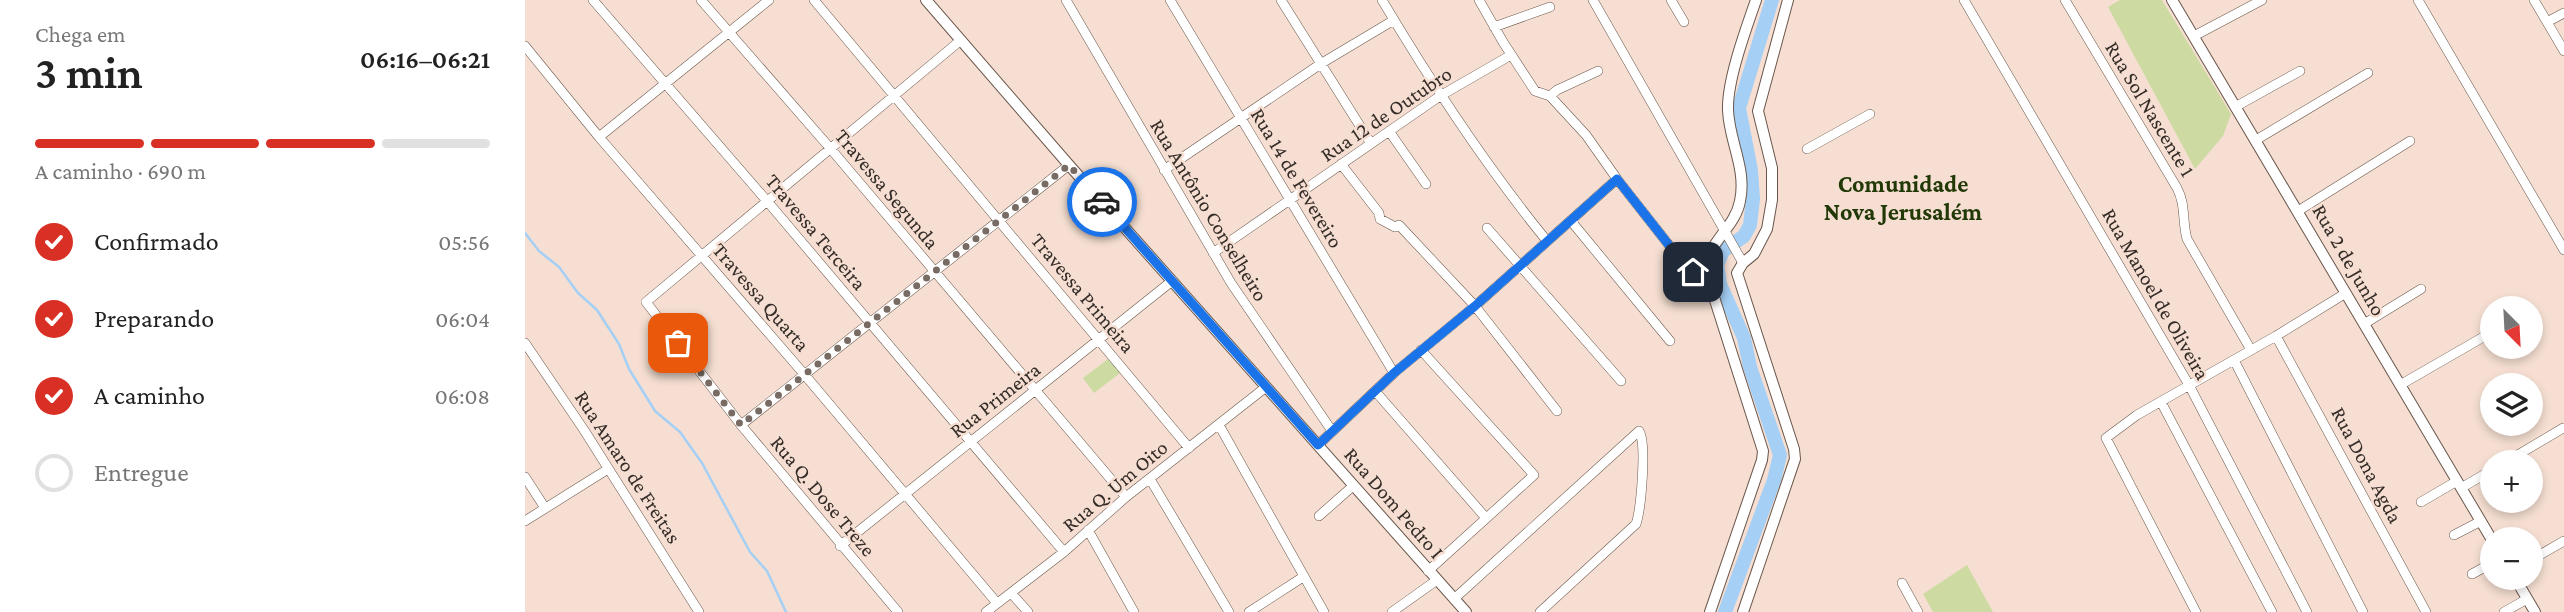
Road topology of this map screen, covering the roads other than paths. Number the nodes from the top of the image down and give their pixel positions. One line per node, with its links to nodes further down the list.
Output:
1 (593, 0): 37 (street, Travessa Terceira)
2 (701, 0): 27 (street, Travessa Segunda)
3 (769, 0): 27 (street)
4 (814, 0): 38 (street, Travessa Primeira)
5 (1066, 0): 53 (street, Rua Antônio Conselheiro)
6 (1170, 0): 43 (street, Rua 14 de Fevereiro)
7 (1281, 0): 33 (street)
8 (1382, 0): 23 (street)
9 (1479, 0): 26 (street)
10 (1593, 0): 62 (street)
11 (1671, 0): 24 (street)
12 (1756, 0): 62 (street)
13 (1788, 0): 146 (street)
14 (1964, 0): 88 (street, Rua Manoel de Oliveira)
15 (2065, 0): 83 (street, Rua Sol Nascente 1)
16 (2172, 0): 28 (street, Rua 2 de Junho)
17 (2262, 0): 28 (street)
18 (2418, 0): 64 (street)
19 (2534, 0): 25 (street)
20 (928, 1): 29 (street, Rua Dom Pedro I)
21 (1551, 7): 26 (street)
22 (2564, 13): 25 (street)
23 (1394, 20): 33 (street); 39 (street)
24 (1684, 22)
25 (2547, 23): 31 (street)
26 (1494, 27): 32 (street)
27 (730, 31): 37 (street); 49 (street, Travessa Segunda)
28 (2194, 36): 41 (street, Rua 2 de Junho)
29 (961, 40): 38 (street); 52 (street, Rua Dom Pedro I)
30 (525, 46): 45 (street, Travessa Quarta)
31 (2564, 51)
32 (1511, 55): 39 (street, Rua 12 de Outubro); 40 (street)
33 (1322, 63): 43 (street); 48 (street)
34 (1598, 71): 40 (street)
35 (2300, 71): 41 (street)
36 (2368, 73): 46 (street)
37 (665, 85): 45 (street); 57 (street, Travessa Terceira)
38 (893, 96): 49 (street); 59 (street, Travessa Primeira)
39 (1440, 96): 44 (street, Rua 12 de Outubro); 63 (street)
40 (1550, 96): 54 (street)
41 (2235, 107): 46 (street, Rua 2 de Junho)
42 (1870, 114): 50 (street)
43 (1240, 119): 53 (street); 56 (street, Rua 14 de Fevereiro)
44 (1389, 131): 48 (street, Rua 12 de Outubro); 55 (street)
45 (599, 137): 66 (street, Travessa Quarta)
46 (2256, 140): 58 (street, Rua 2 de Junho)
47 (2410, 141): 58 (street)
48 (1370, 142): 51 (street, Rua 12 de Outubro)
49 (830, 148): 57 (street); 69 (street, Travessa Segunda)
50 (1807, 149)
51 (1341, 164): 56 (street, Rua 12 de Outubro); 74 (street)
52 (1069, 165): 59 (street); 71 (street, Rua Dom Pedro I)
53 (1164, 170): 65 (street, Rua Antônio Conselheiro)
54 (1617, 179): 60 (street); 70 (street)
55 (1426, 184)
56 (1290, 199): 65 (street, Rua 12 de Outubro); 85 (street, Rua 14 de Fevereiro)
57 (767, 201): 66 (street); 75 (street, Travessa Terceira)
58 (2298, 211): 73 (street, Rua 2 de Junho)
59 (998, 219): 69 (street); 79 (street, Travessa Primeira)
60 (1570, 220): 63 (street); 80 (street)
61 (1487, 228): 68 (street)
62 (1727, 234): 67 (street); 70 (street)
63 (1546, 241): 68 (street)
64 (2564, 250)
65 (1213, 253): 98 (street, Rua Antônio Conselheiro)
66 (702, 255): 86 (street, Travessa Quarta); 95 (street, Rua Q. Dose Treze)
67 (1743, 262)
68 (1521, 264): 74 (street); 87 (street)
69 (933, 272): 75 (street); 92 (street, Travessa Segunda)
70 (1706, 272): 145 (street)
71 (1172, 281): 79 (street, Rua Primeira); 90 (street, Rua Dom Pedro I)
72 (2421, 289): 76 (street)
73 (2346, 293): 76 (street, Rua 2 de Junho); 77 (street)
74 (1475, 306): 82 (street); 94 (street)
75 (869, 321): 86 (street); 99 (street, Travessa Terceira)
76 (2364, 324): 89 (street, Rua 2 de Junho)
77 (2276, 336): 83 (street); 152 (street, Rua Dona Agda)
78 (2480, 339): 89 (street)
79 (1100, 341): 92 (street, Rua Primeira); 101 (street, Travessa Primeira)
80 (1670, 341)
81 (525, 343): 103 (street, Rua Amaro de Freitas)
82 (1421, 350): 85 (street); 114 (street)
83 (2251, 350): 84 (street)
84 (2234, 360): 88 (street); 151 (street)
85 (1394, 373): 91 (street)
86 (804, 374): 95 (street); 109 (street, Travessa Quarta)
87 (1621, 382)
88 (2189, 385): 93 (street); 150 (street, Rua Manoel de Oliveira)
89 (2400, 385): 108 (street, Rua 2 de Junho)
90 (1266, 387): 96 (street, Rua Q. Um Oito); 100 (street, Rua Dom Pedro I)
91 (1375, 391): 98 (street); 114 (street)
92 (1034, 392): 99 (street, Rua Primeira); 110 (street, Travessa Segunda)
93 (2161, 402): 148 (street); 149 (street)
94 (1557, 411)
95 (741, 425): 121 (street, Rua Q. Dose Treze)
96 (1219, 425): 101 (street, Rua Q. Um Oito); 127 (street)
97 (2563, 428): 102 (street)
98 (1332, 432): 100 (street)
99 (970, 442): 109 (street, Rua Primeira); 122 (street, Travessa Terceira)
100 (1318, 445): 107 (street, Rua Dom Pedro I)
101 (1189, 448): 106 (street, Rua Q. Um Oito)
102 (2526, 450)
103 (608, 469): 112 (street); 134 (street, Rua Amaro de Freitas)
104 (2480, 475): 108 (street)
105 (525, 477): 112 (street)
106 (1150, 479): 110 (street, Rua Q. Um Oito); 139 (street)
107 (1353, 485): 113 (street); 126 (street, Rua Dom Pedro I)
108 (2459, 485): 111 (street); 116 (street, Rua 2 de Junho)
109 (905, 494): 121 (street, Rua Primeira); 133 (street, Travessa Quarta)
110 (1126, 497): 118 (street, Rua Q. Um Oito)
111 (2421, 502)
112 (545, 508): 115 (street)
113 (1319, 516)
114 (1486, 518): 126 (street)
115 (525, 521)
116 (2481, 522): 117 (street, Rua 2 de Junho); 119 (street)
117 (2484, 527)
118 (1088, 530): 122 (street, Rua Q. Um Oito); 138 (street)
119 (2454, 535)
120 (2564, 541): 123 (street)
121 (840, 546): 135 (street, Rua Q. Dose Treze)
122 (1064, 552): 130 (street, Rua Q. Um Oito)
123 (2543, 553)
124 (2480, 570): 125 (street)
125 (2472, 574)
126 (1432, 575): 131 (street, Rua Dom Pedro I); 142 (street)
127 (1303, 577): 140 (street); 141 (street)
128 (1902, 583): 147 (street)
129 (2522, 590): 132 (street)
130 (1011, 593): 133 (street, Rua Q. Um Oito); 137 (street)
131 (1454, 599): 143 (street, Rua Dom Pedro I); 144 (street)
132 (2527, 599): 153 (street); 154 (street)
133 (997, 603): 136 (street, Rua Q. Um Oito)
134 (699, 612)
135 (898, 612)
136 (986, 612)
137 (1028, 612)
138 (1134, 612)
139 (1229, 612)
140 (1249, 612)
141 (1324, 612)
142 (1392, 612)
143 (1466, 612)
144 (1541, 612)
145 (1710, 612)
146 (1742, 612)
147 (1918, 612)
148 (2196, 612)
149 (2272, 612)
150 (2307, 612)
151 (2363, 612)
152 (2425, 612)
153 (2504, 612)
154 (2535, 612)

